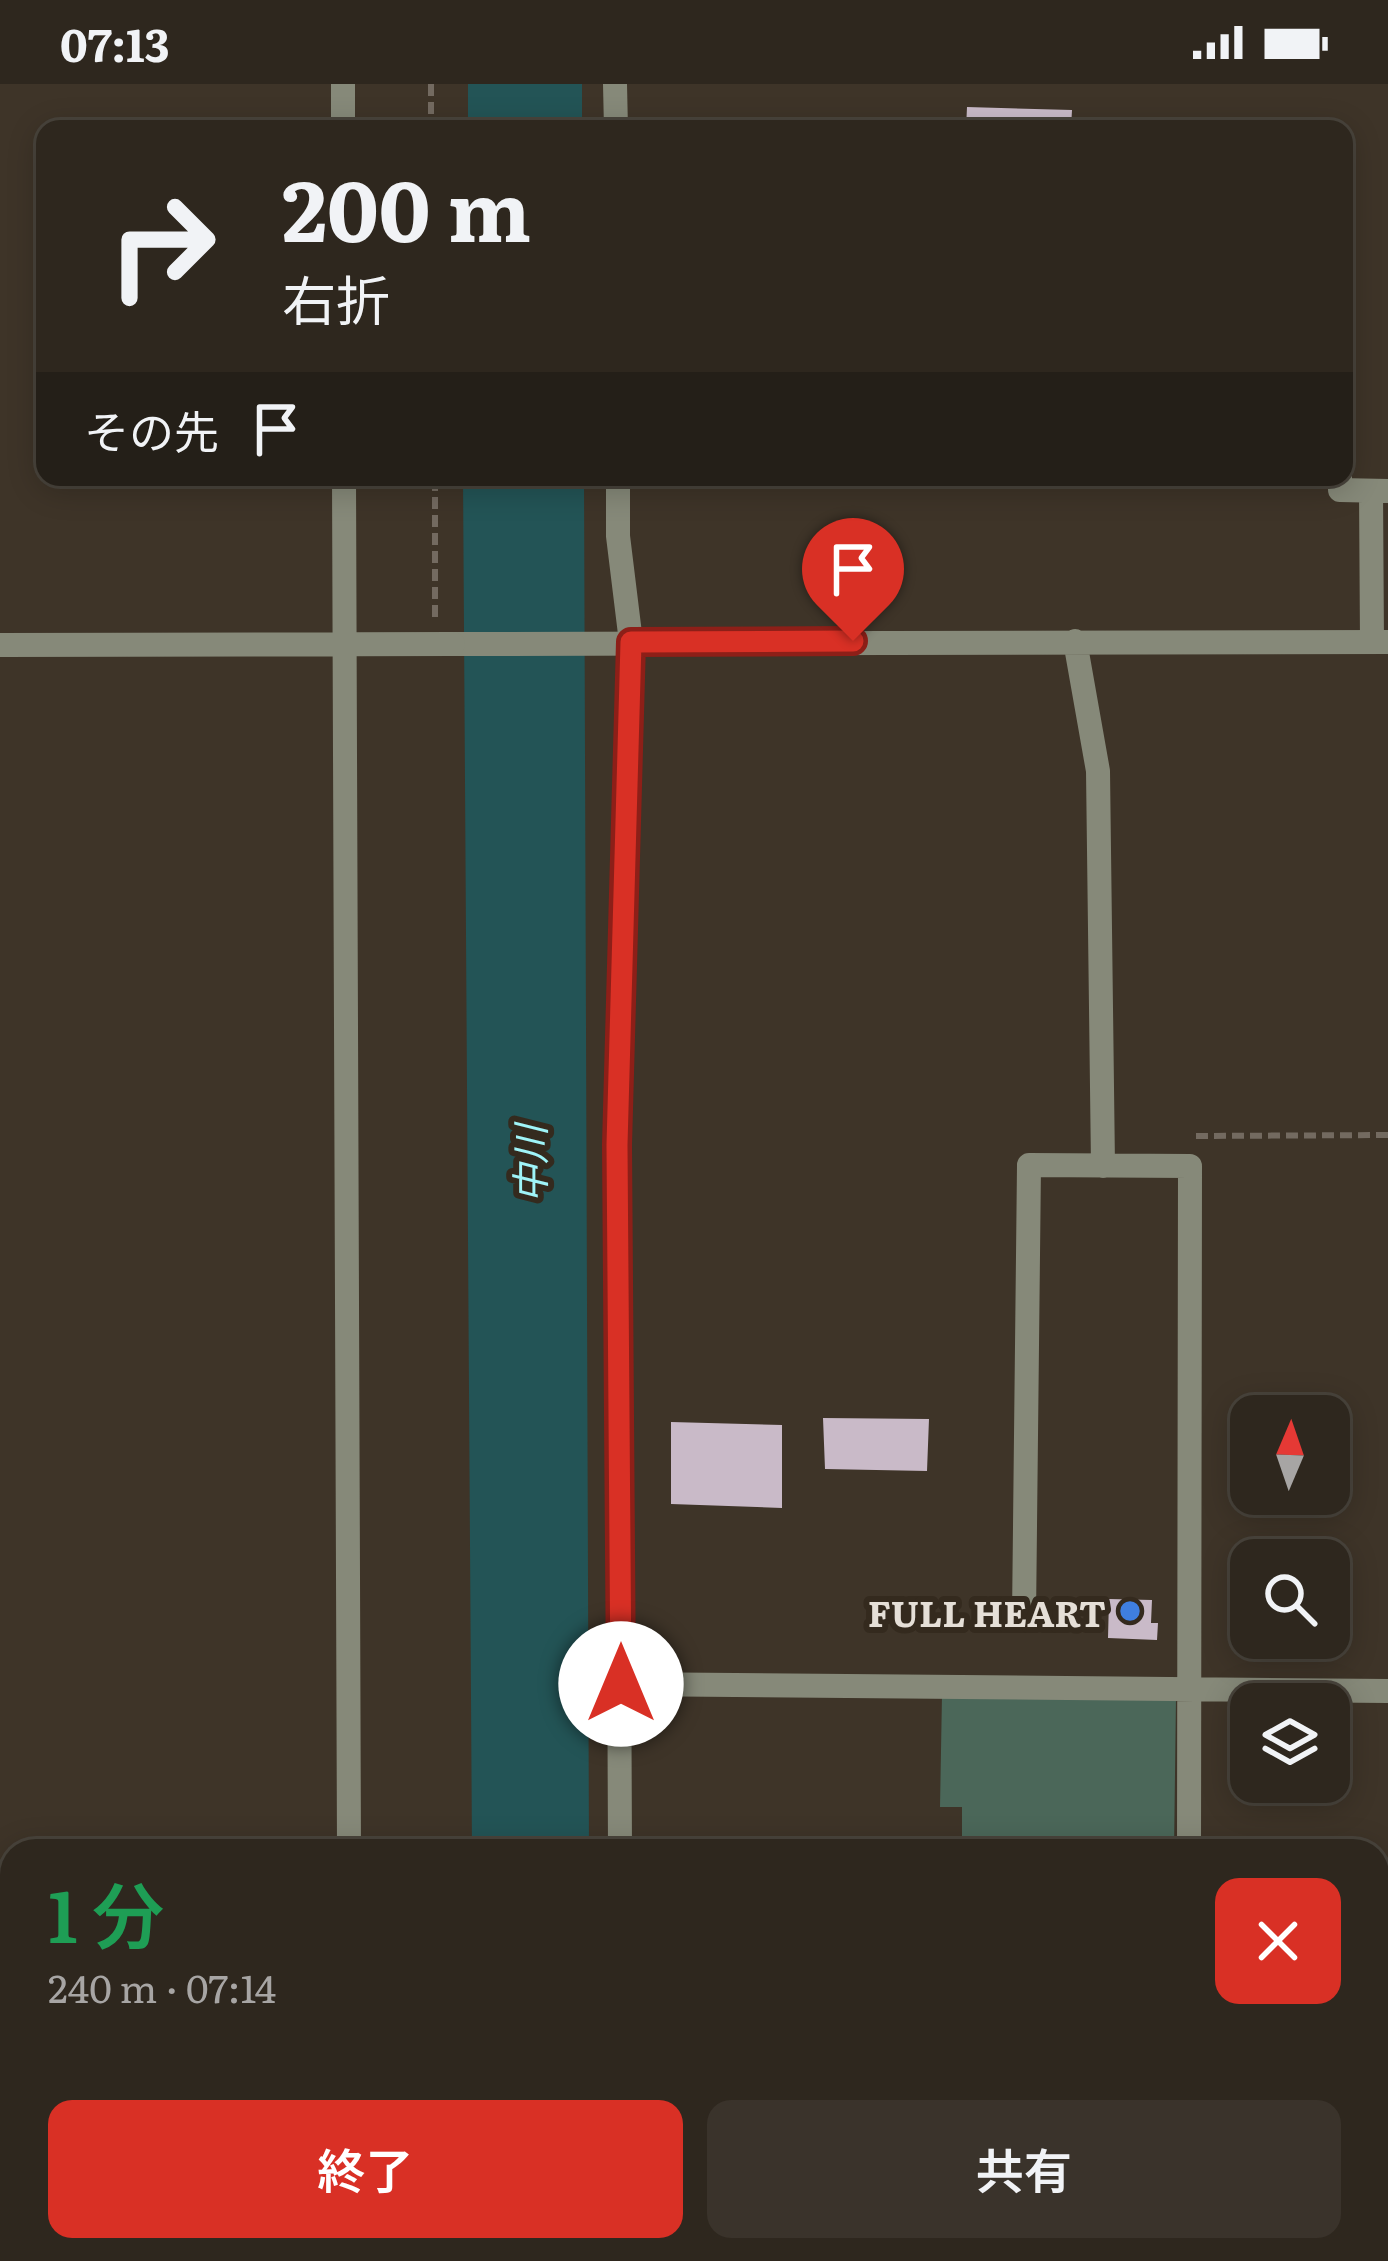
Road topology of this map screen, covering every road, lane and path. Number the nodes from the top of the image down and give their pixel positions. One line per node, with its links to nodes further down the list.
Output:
1 (343, 84): 4 (street)
2 (430, 84): 5 (path)
3 (615, 84): 6 (street)
4 (343, 120)
5 (431, 120)
6 (616, 120)
7 (344, 486): 17 (street)
8 (436, 486): 12 (path)
9 (618, 486): 14 (street)
10 (1340, 486): 11 (street)
11 (1379, 491): 15 (street)
12 (444, 636): 14 (street); 17 (street)
13 (1075, 641): 14 (street); 15 (street); 20 (street)
14 (631, 642): 22 (street)
15 (1380, 642)
16 (0, 646): 17 (street)
17 (344, 646): 25 (street)
18 (1388, 1135): 19 (path)
19 (1174, 1136)
20 (1103, 1166): 21 (street); 23 (street)
21 (1024, 1617)
22 (621, 1684): 23 (street); 26 (street)
23 (1189, 1689): 24 (street); 27 (street)
24 (1388, 1691)
25 (349, 1839)
26 (620, 1839)
27 (1189, 1839)

